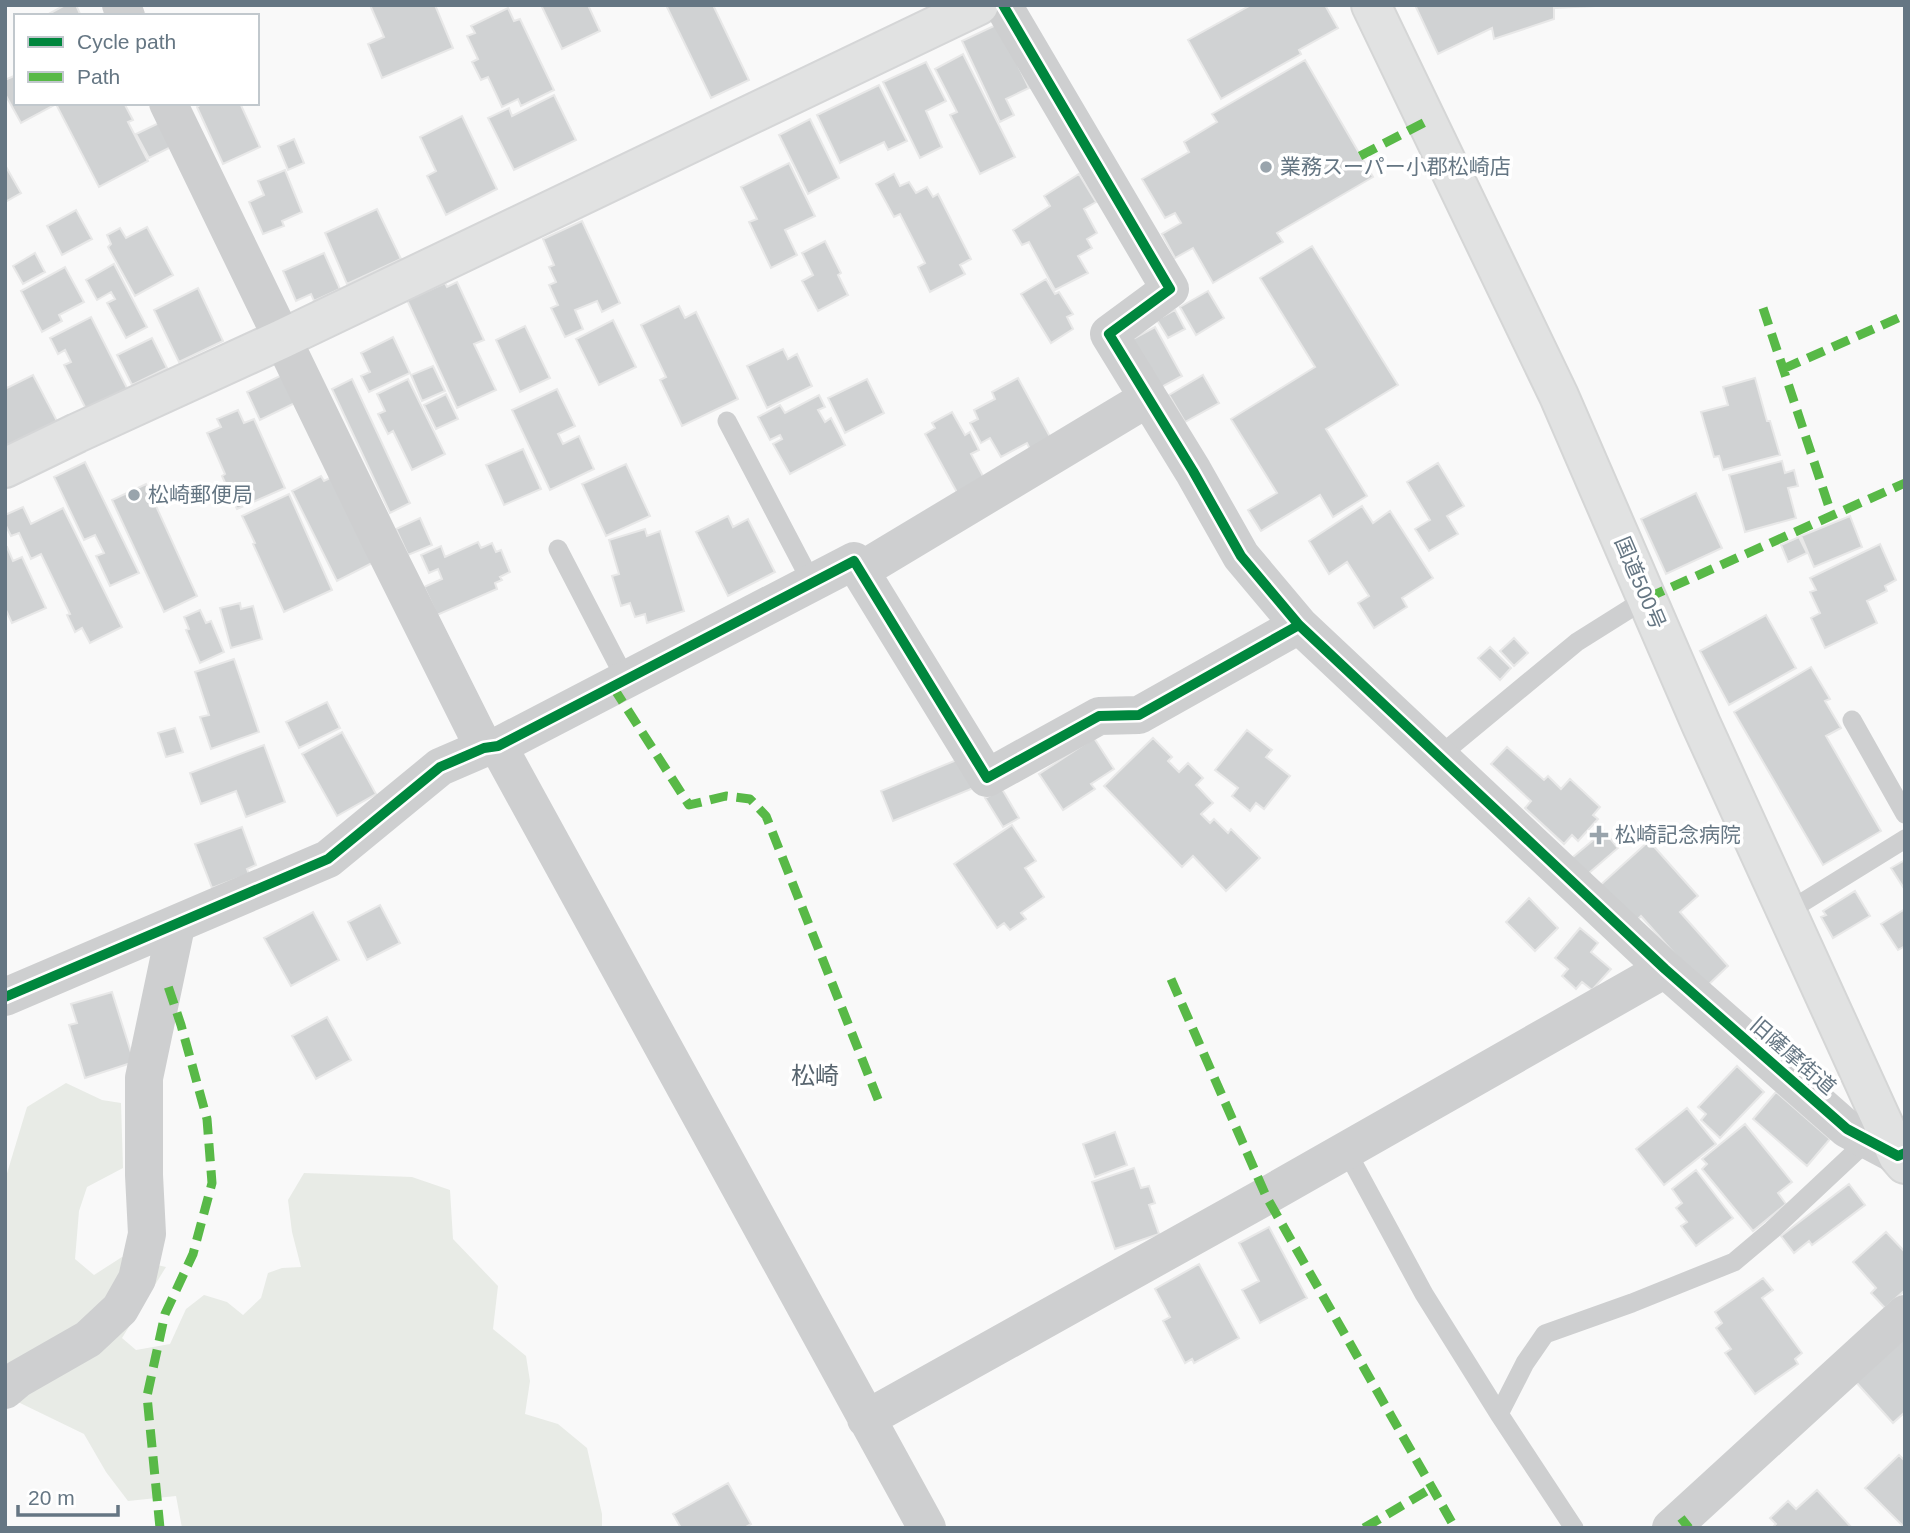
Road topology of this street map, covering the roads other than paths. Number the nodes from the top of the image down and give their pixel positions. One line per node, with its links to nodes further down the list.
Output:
1 (979, 5): 5 (main road)
2 (1003, 5): 6 (street, 旧薩摩街道)
3 (1371, 5): 12 (main road, 国道500号)
4 (169, 105): 5 (street)
5 (282, 339): 8 (main road); 16 (street)
6 (1148, 398): 10 (street); 13 (street, 旧薩摩街道)
7 (727, 421): 11 (lane)
8 (5, 468)
9 (558, 550): 14 (lane)
10 (860, 571): 11 (street); 13 (street)
11 (812, 583): 14 (street)
12 (1647, 598): 17 (lane); 20 (main road, 国道500号)
13 (1299, 625): 17 (street, 旧薩摩街道)
14 (626, 680): 16 (street)
15 (1852, 720): 18 (lane)
16 (491, 747): 21 (street); 29 (street)
17 (1438, 757): 22 (street, 旧薩摩街道)
18 (1903, 806)
19 (1905, 839): 20 (lane)
20 (1787, 912): 25 (main road, 国道500号)
21 (176, 926): 23 (street); 27 (street)
22 (1664, 970): 24 (street); 25 (street, 旧薩摩街道)
23 (5, 997)
24 (1346, 1150): 28 (lane); 29 (street)
25 (1894, 1153): 28 (lane)
26 (1905, 1314): 32 (street)
27 (5, 1390)
28 (1499, 1414): 31 (lane)
29 (866, 1419): 30 (street)
30 (927, 1528)
31 (1574, 1528)
32 (1671, 1528)

